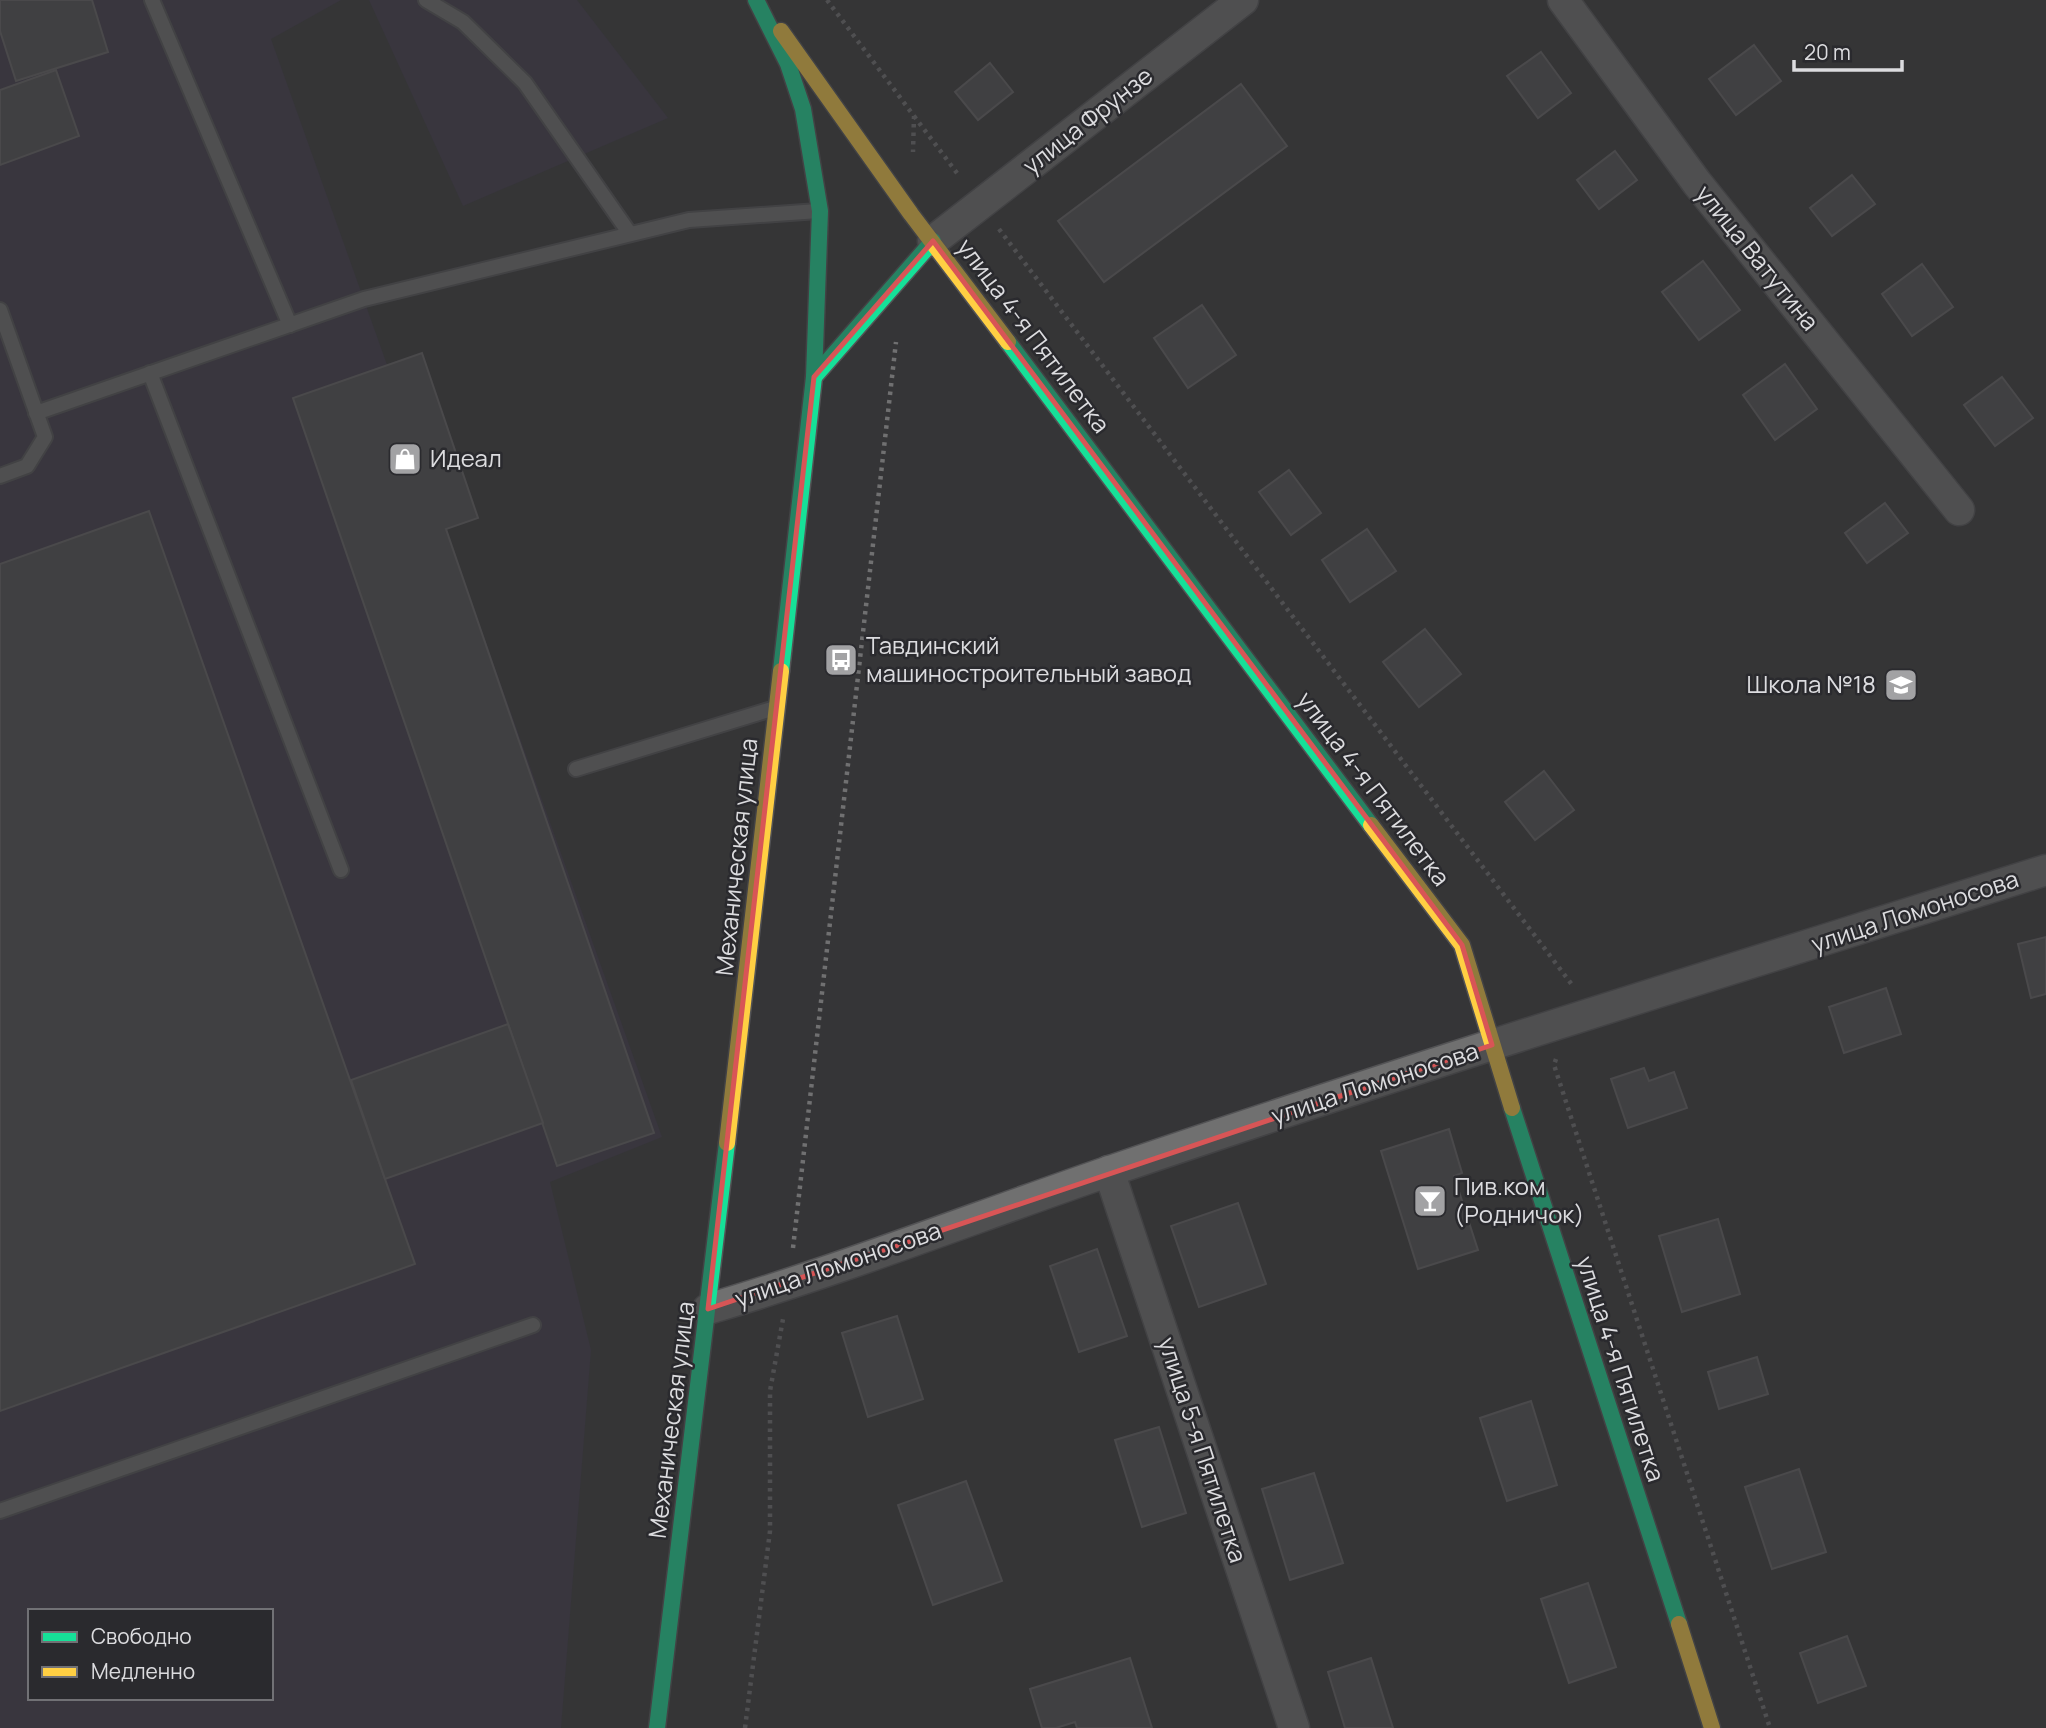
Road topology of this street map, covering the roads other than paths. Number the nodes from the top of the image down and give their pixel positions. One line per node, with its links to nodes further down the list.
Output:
1 (152, 0): 10 (lane)
2 (426, 0): 7 (lane)
3 (757, 0): 6 (street, Механическая улица); 8 (street, улица 4-я Пятилетка)
4 (1243, 0): 8 (street, улица Фрунзе)
5 (1563, 0): 15 (street, улица Ватутина)
6 (820, 211): 7 (lane); 12 (street, Механическая улица)
7 (630, 234): 10 (lane)
8 (933, 241): 12 (street); 20 (street, улица 4-я Пятилетка)
9 (0, 310): 13 (lane)
10 (290, 325): 11 (lane)
11 (150, 373): 13 (lane); 18 (lane)
12 (814, 377): 16 (street, Механическая улица)
13 (36, 413): 14 (lane)
14 (0, 476)
15 (1959, 510)
16 (776, 707): 17 (lane); 22 (street, Механическая улица)
17 (576, 769)
18 (341, 870)
19 (2046, 870): 20 (street, улица Ломоносова)
20 (1492, 1045): 21 (street, улица Ломоносова); 27 (street, улица 4-я Пятилетка)
21 (1109, 1171): 22 (street, улица Ломоносова); 26 (street, улица 5-я Пятилетка)
22 (708, 1309): 25 (street, Механическая улица)
23 (533, 1325): 24 (lane)
24 (0, 1511)
25 (657, 1728)
26 (1294, 1728)
27 (1712, 1728)

